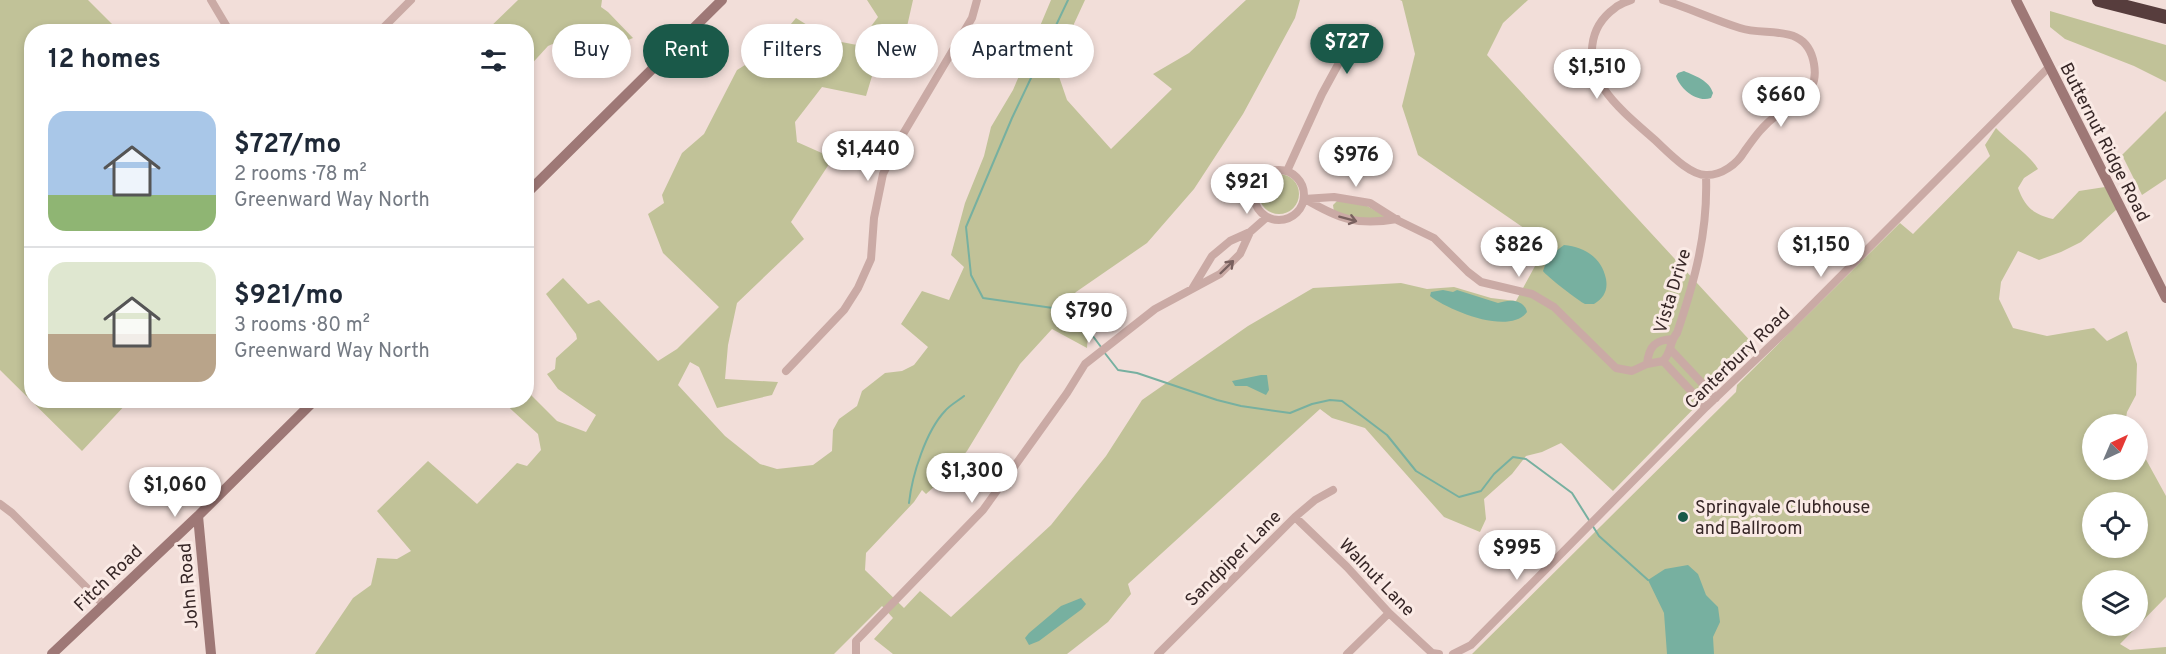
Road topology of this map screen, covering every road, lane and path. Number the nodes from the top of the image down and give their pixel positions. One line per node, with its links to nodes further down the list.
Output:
1 (211, 0): 10 (street)
2 (411, 0): 11 (street)
3 (722, 0): 16 (street)
4 (977, 0): 27 (street)
5 (1631, 0): 15 (street)
6 (1663, 0): 15 (street)
7 (2016, 0): 13 (street, Butternut Ridge Road)
8 (2099, 0): 9 (highway)
9 (2166, 17)
10 (225, 24)
11 (387, 24)
12 (1341, 61): 14 (street)
13 (2049, 67): 22 (street, Butternut Ridge Road); 28 (street, Canterbury Road)
14 (1287, 171): 17 (street); 18 (street)
15 (1706, 176): 23 (street, Vista Drive)
16 (534, 186)
17 (1304, 199): 18 (street); 19 (street); 19 (street, one-way to 19)
18 (1267, 217): 20 (street)
19 (1397, 219): 26 (street)
20 (1250, 232): 21 (street); 21 (street, one-way to 20)
21 (1191, 290): 39 (street)
22 (2166, 298)
23 (1673, 339): 24 (street, Vista Drive); 26 (street)
24 (1671, 350): 25 (street); 28 (street, Vista Drive)
25 (1663, 361): 26 (street); 29 (street)
26 (1647, 364)
27 (786, 371)
28 (1716, 398): 29 (street, Canterbury Road)
29 (1706, 407): 43 (street, Canterbury Road)
30 (307, 408): 33 (street, Fitch Road)
31 (1333, 490): 34 (street, Sandpiper Lane)
32 (0, 504): 35 (street)
33 (198, 516): 35 (street, Fitch Road); 38 (street, John Road)
34 (1296, 517): 36 (street, Walnut Lane); 40 (street, Sandpiper Lane)
35 (104, 605): 37 (street, Fitch Road)
36 (1389, 613): 41 (street); 42 (street, Walnut Lane)
37 (52, 654)
38 (211, 654)
39 (856, 654)
40 (1158, 654)
41 (1347, 654)
42 (1439, 654)
43 (1453, 654)

